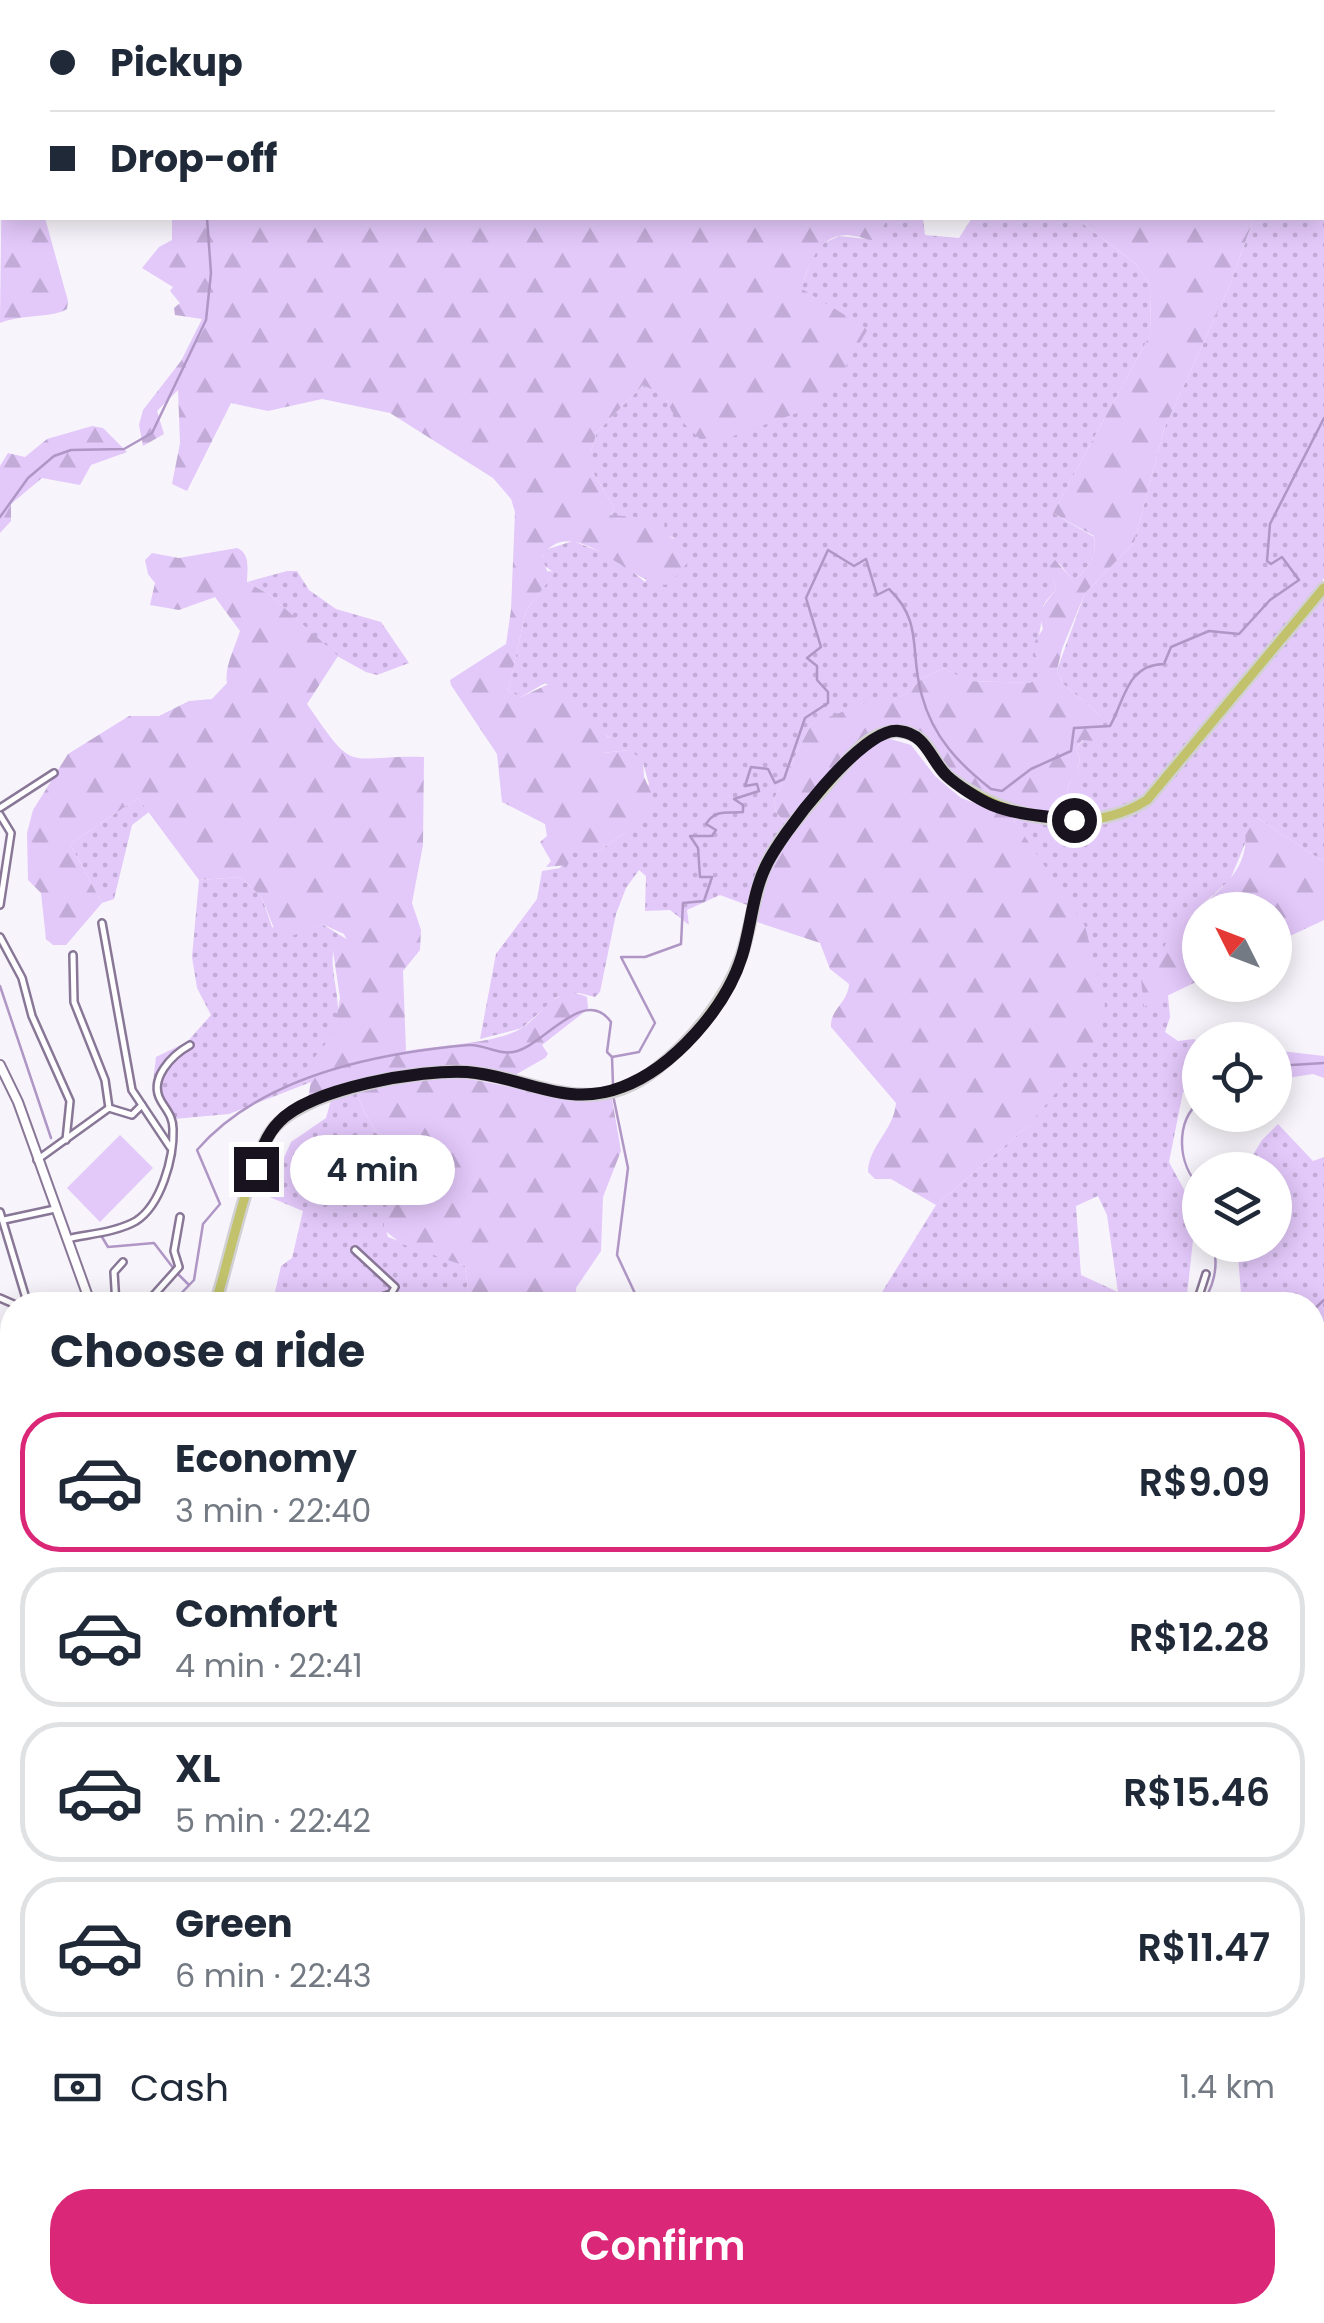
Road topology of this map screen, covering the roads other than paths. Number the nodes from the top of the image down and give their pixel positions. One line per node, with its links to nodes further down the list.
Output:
1 (1324, 588): 27 (main road)
2 (54, 773): 3 (street)
3 (0, 812): 4 (street)
4 (0, 905)
5 (102, 923): 10 (street)
6 (0, 937): 12 (street)
7 (73, 955): 11 (street)
8 (190, 1045): 13 (street)
9 (0, 1065): 14 (main road)
10 (142, 1105): 11 (street); 13 (street)
11 (109, 1108): 12 (street)
12 (66, 1140): 14 (street)
13 (170, 1147): 19 (street)
14 (38, 1160): 15 (main road)
15 (55, 1209): 18 (street); 19 (main road)
16 (0, 1212): 18 (street)
17 (180, 1218): 26 (street)
18 (3, 1220): 23 (street)
19 (67, 1239): 24 (main road)
20 (355, 1250): 28 (street)
21 (122, 1262): 25 (street)
22 (1206, 1274): 29 (street)
23 (24, 1292)
24 (86, 1292)
25 (115, 1292)
26 (156, 1292)
27 (218, 1292)
28 (391, 1292)
29 (1200, 1292)
30 (0, 1756): 31 (street)
31 (0, 1786)

